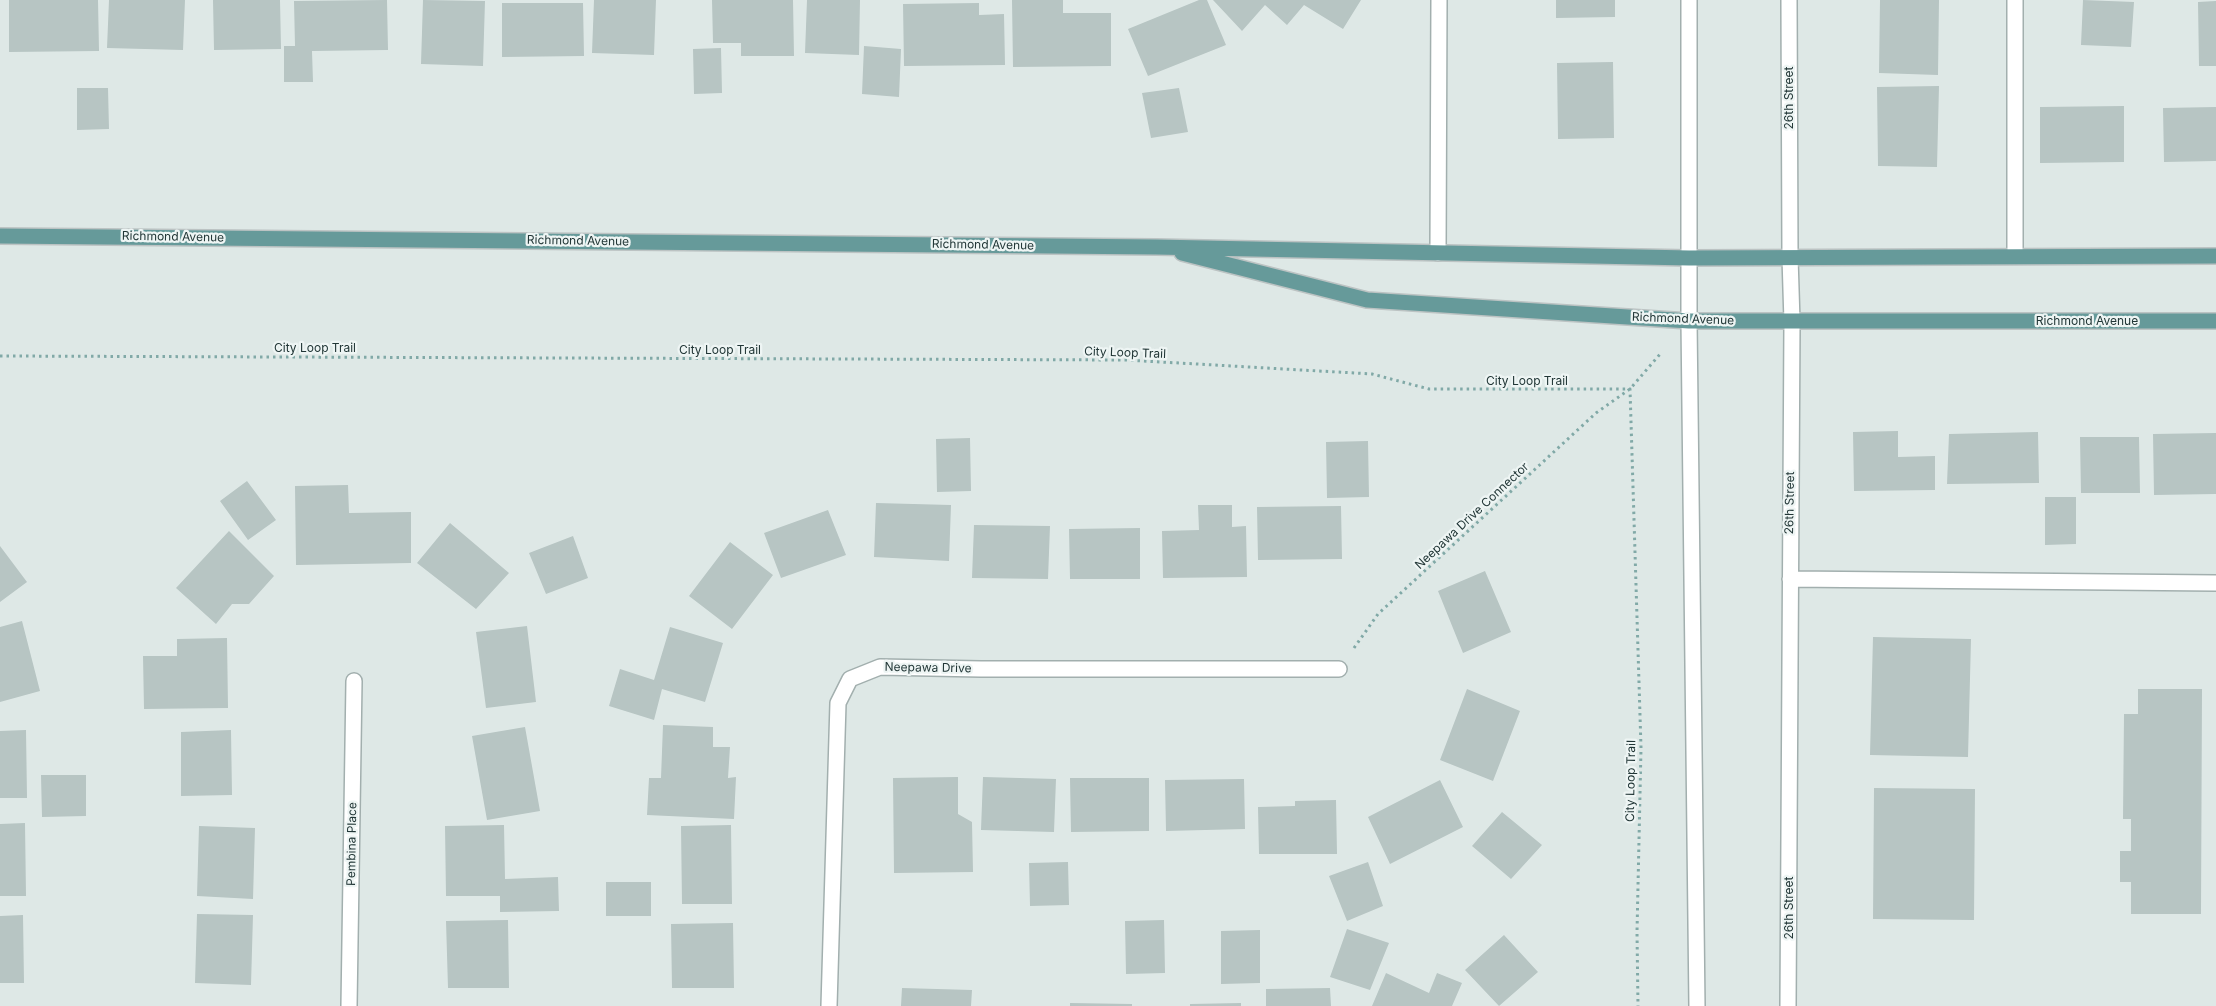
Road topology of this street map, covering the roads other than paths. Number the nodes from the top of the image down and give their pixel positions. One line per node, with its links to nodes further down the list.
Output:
1 (1439, 0): 7 (street)
2 (1689, 0): 11 (street)
3 (1789, 0): 10 (street, 26th Street)
4 (2016, 0): 8 (street)
5 (0, 236): 6 (main road, Richmond Avenue)
6 (1156, 247): 7 (main road, Richmond Avenue); 12 (main road, Richmond Avenue)
7 (1438, 253): 11 (main road, Richmond Avenue)
8 (2015, 256): 9 (main road, Richmond Avenue); 10 (main road, Richmond Avenue)
9 (2216, 256)
10 (1790, 257): 11 (main road, Richmond Avenue); 14 (street, 26th Street)
11 (1689, 258): 12 (street)
12 (1689, 321): 14 (main road, Richmond Avenue); 21 (street)
13 (2216, 321): 14 (main road, Richmond Avenue)
14 (1792, 322): 15 (street, 26th Street)
15 (1790, 579): 16 (street); 22 (street, 26th Street)
16 (2216, 583)
17 (1339, 669): 20 (street, Neepawa Drive)
18 (354, 681): 19 (street, Pembina Place)
19 (349, 1006)
20 (828, 1006)
21 (1697, 1006)
22 (1788, 1006)

